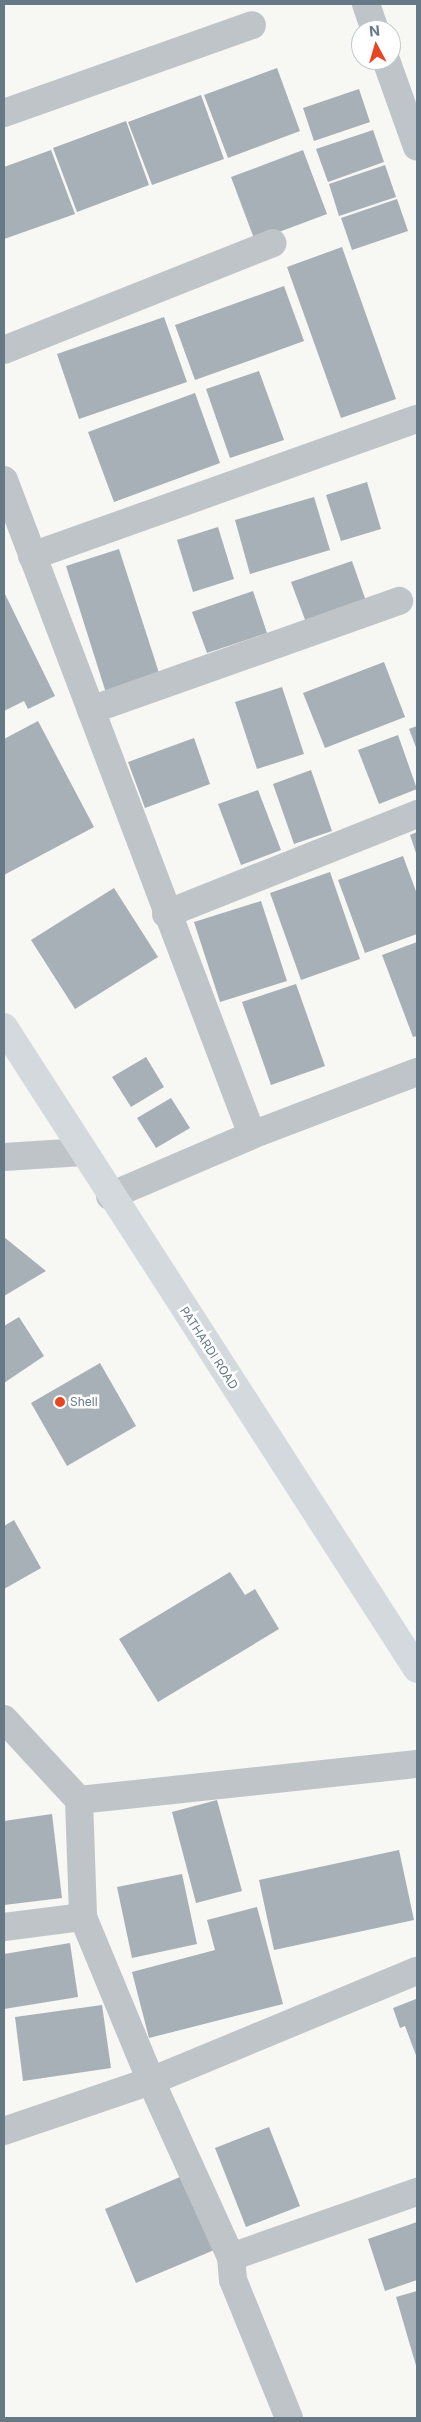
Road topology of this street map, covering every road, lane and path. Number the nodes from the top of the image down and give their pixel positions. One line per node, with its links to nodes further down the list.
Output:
1 (366, 4): 2 (street)
2 (372, 20)
3 (252, 25): 5 (street)
4 (390, 70): 6 (street)
5 (4, 113)
6 (417, 147)
7 (273, 243): 8 (street)
8 (4, 350)
9 (417, 419): 11 (street)
10 (4, 480): 11 (street)
11 (32, 556): 13 (street)
12 (399, 601): 13 (street)
13 (91, 710): 15 (street)
14 (417, 814): 15 (street)
15 (166, 914): 18 (street)
16 (4, 1026): 19 (main road, PATHARDI ROAD)
17 (417, 1072): 18 (street)
18 (252, 1135): 21 (street)
19 (82, 1152): 20 (street); 21 (main road, PATHARDI ROAD)
20 (4, 1157)
21 (110, 1196): 22 (main road, PATHARDI ROAD)
22 (417, 1669)
23 (4, 1719): 25 (street)
24 (417, 1764): 25 (street)
25 (79, 1800): 26 (street)
26 (83, 1917): 27 (street); 29 (street)
27 (4, 1927)
28 (417, 1971): 29 (street)
29 (151, 2081): 30 (street); 32 (street)
30 (4, 2131)
31 (417, 2192): 32 (street)
32 (231, 2257): 33 (street)
33 (289, 2418)

